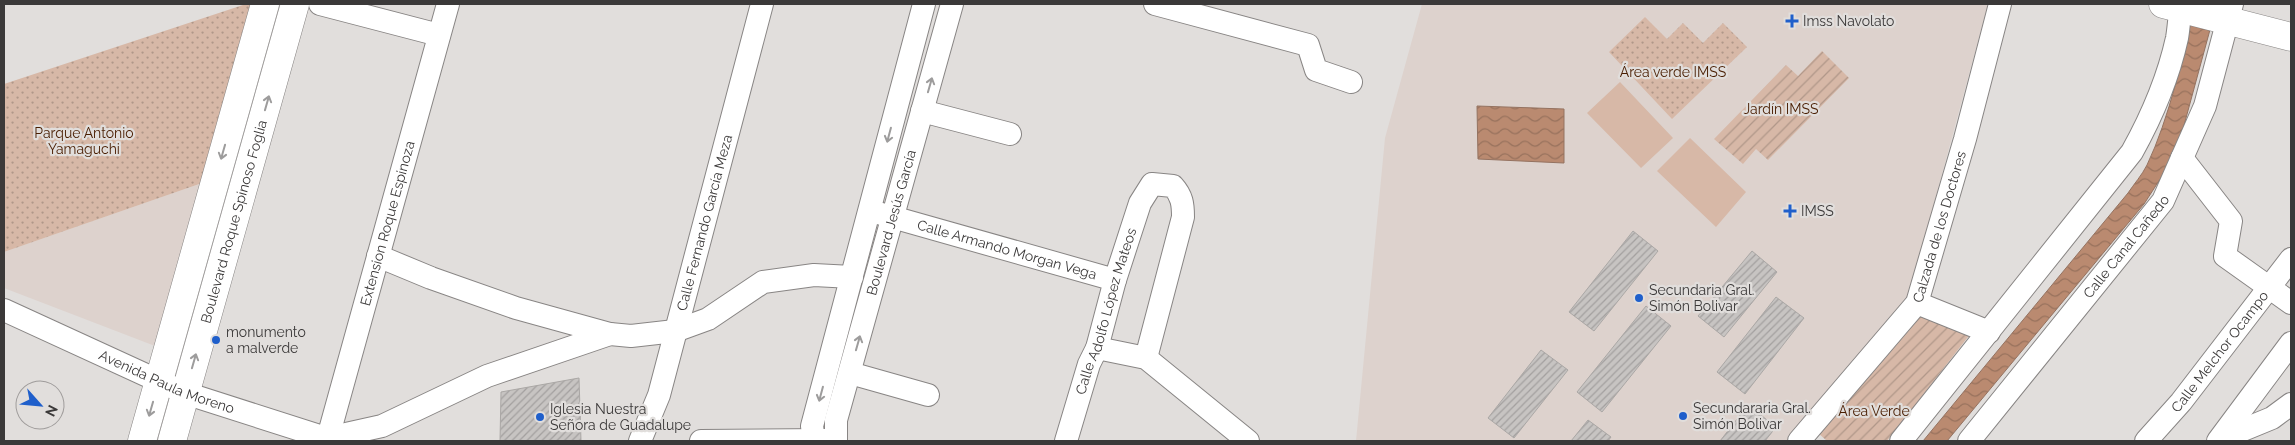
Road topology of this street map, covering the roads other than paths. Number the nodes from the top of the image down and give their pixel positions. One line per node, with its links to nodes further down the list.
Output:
1 (265, 4): 35 (street, Boulevard Roque Spinoso Foglia, one-way to 35)
2 (295, 4): 36 (street, Boulevard Roque Spinoso Foglia, one-way to 2)
3 (320, 4): 12 (street)
4 (448, 4): 12 (street, Extension Roque Espinoza)
5 (762, 4): 28 (street, Calle Fernando García Meza)
6 (924, 4): 18 (street, Boulevard Jesús García, one-way to 18)
7 (952, 4): 15 (street, Boulevard Jesús García, one-way to 7)
8 (1155, 4): 14 (street)
9 (2000, 4): 25 (street, Calzada de los Doctores)
10 (2179, 7): 11 (street); 29 (street)
11 (2228, 14): 13 (street); 17 (street, Calle Canal Cañedo)
12 (439, 35): 20 (street, Extension Roque Espinoza)
13 (2291, 37)
14 (1351, 82)
15 (922, 111): 16 (street); 19 (street, Boulevard Jesús García)
16 (1010, 134)
17 (2182, 158): 24 (street); 50 (street, Calle Canal Cañedo)
18 (869, 211): 19 (street, Calle Armando Morgan Vega); 22 (street, Boulevard Jesús García)
19 (893, 217): 23 (street, Calle Armando Morgan Vega); 34 (street, Boulevard Jesús García, one-way to 19)
20 (378, 256): 30 (street); 39 (street, Extension Roque Espinoza)
21 (2291, 259): 24 (street, Calle Melchor Ocampo)
22 (852, 277): 28 (street); 45 (street, Boulevard Jesús García, one-way to 45)
23 (1116, 280): 32 (street, Calle Adolfo López Mateos); 33 (street, Calle Adolfo López Mateos)
24 (2267, 287): 26 (street); 51 (street, Calle Melchor Ocampo)
25 (1917, 303): 29 (street); 48 (street, Calzada de los Doctores)
26 (2291, 303)
27 (5, 315): 35 (street, Avenida Paula Moreno)
28 (676, 331): 30 (street); 43 (street, Calle Fernando García Meza)
29 (1989, 332): 49 (street)
30 (610, 334): 39 (street)
31 (2291, 343): 40 (street)
32 (1097, 348): 33 (street); 46 (street, Calle Adolfo López Mateos)
33 (1146, 358): 47 (street)
34 (850, 373): 37 (street); 45 (street, Boulevard Jesús García)
35 (159, 381): 36 (street, Avenida Paula Moreno); 41 (street, Boulevard Roque Spinoso Foglia, one-way to 41)
36 (185, 392): 39 (street, Avenida Paula Moreno); 42 (street, Boulevard Roque Spinoso Foglia)
37 (928, 395)
38 (2291, 404): 40 (street)
39 (330, 440)
40 (2219, 440)
41 (142, 441)
42 (172, 441)
43 (640, 441)
44 (700, 441): 45 (street)
45 (825, 441)
46 (1066, 441)
47 (1248, 441)
48 (1799, 441)
49 (1900, 441)
50 (1969, 441)
51 (2146, 441)

